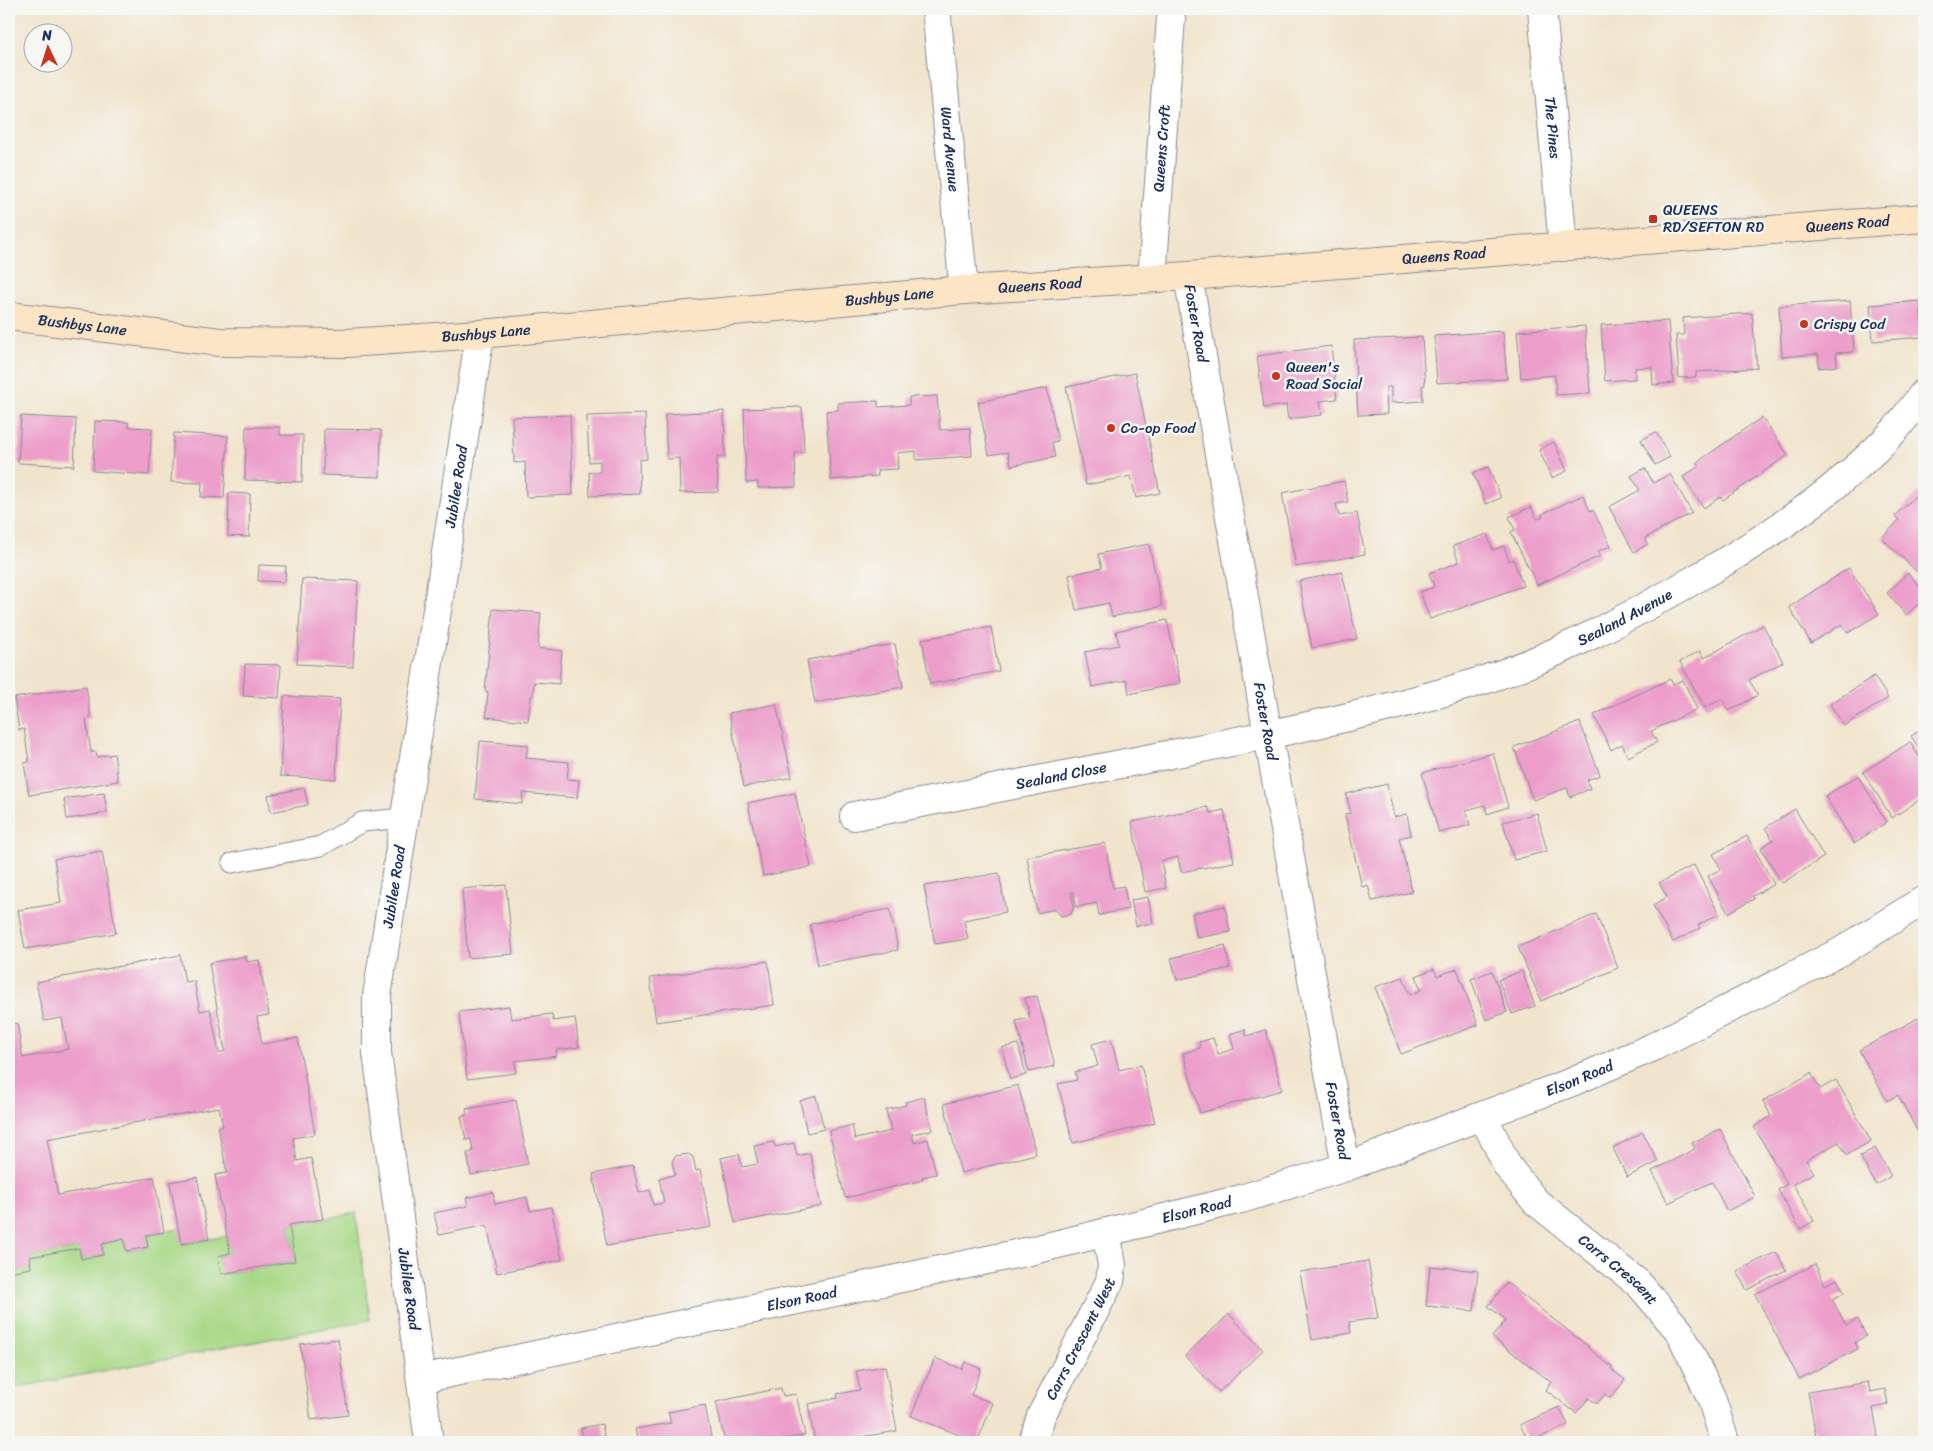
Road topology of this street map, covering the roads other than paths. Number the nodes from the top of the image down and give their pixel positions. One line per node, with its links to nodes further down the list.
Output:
1 (936, 9): 8 (street, Ward Avenue)
2 (1542, 9): 5 (street, The Pines)
3 (1171, 18): 7 (street, Queens Croft)
4 (1924, 218): 5 (street, Queens Road)
5 (1563, 247): 6 (street, Queens Road)
6 (1188, 276): 7 (street, Queens Road); 12 (street, Foster Road)
7 (1152, 278): 8 (street, Queens Road)
8 (964, 290): 10 (street, Bushbys Lane)
9 (9, 316): 10 (street, Bushbys Lane)
10 (480, 334): 14 (street, Jubilee Road)
11 (1924, 393): 12 (street, Sealand Avenue)
12 (1268, 735): 13 (street, Sealand Close); 18 (street, Foster Road)
13 (854, 816)
14 (404, 818): 15 (lane); 20 (street, Jubilee Road)
15 (232, 863)
16 (1924, 900): 17 (street, Elson Road)
17 (1483, 1116): 18 (street, Elson Road); 23 (street, Carrs Crescent)
18 (1346, 1167): 19 (street, Elson Road)
19 (1106, 1232): 20 (street, Elson Road); 22 (street, Carrs Crescent West)
20 (421, 1379): 21 (street, Jubilee Road)
21 (429, 1442)
22 (1034, 1442)
23 (1725, 1442)

